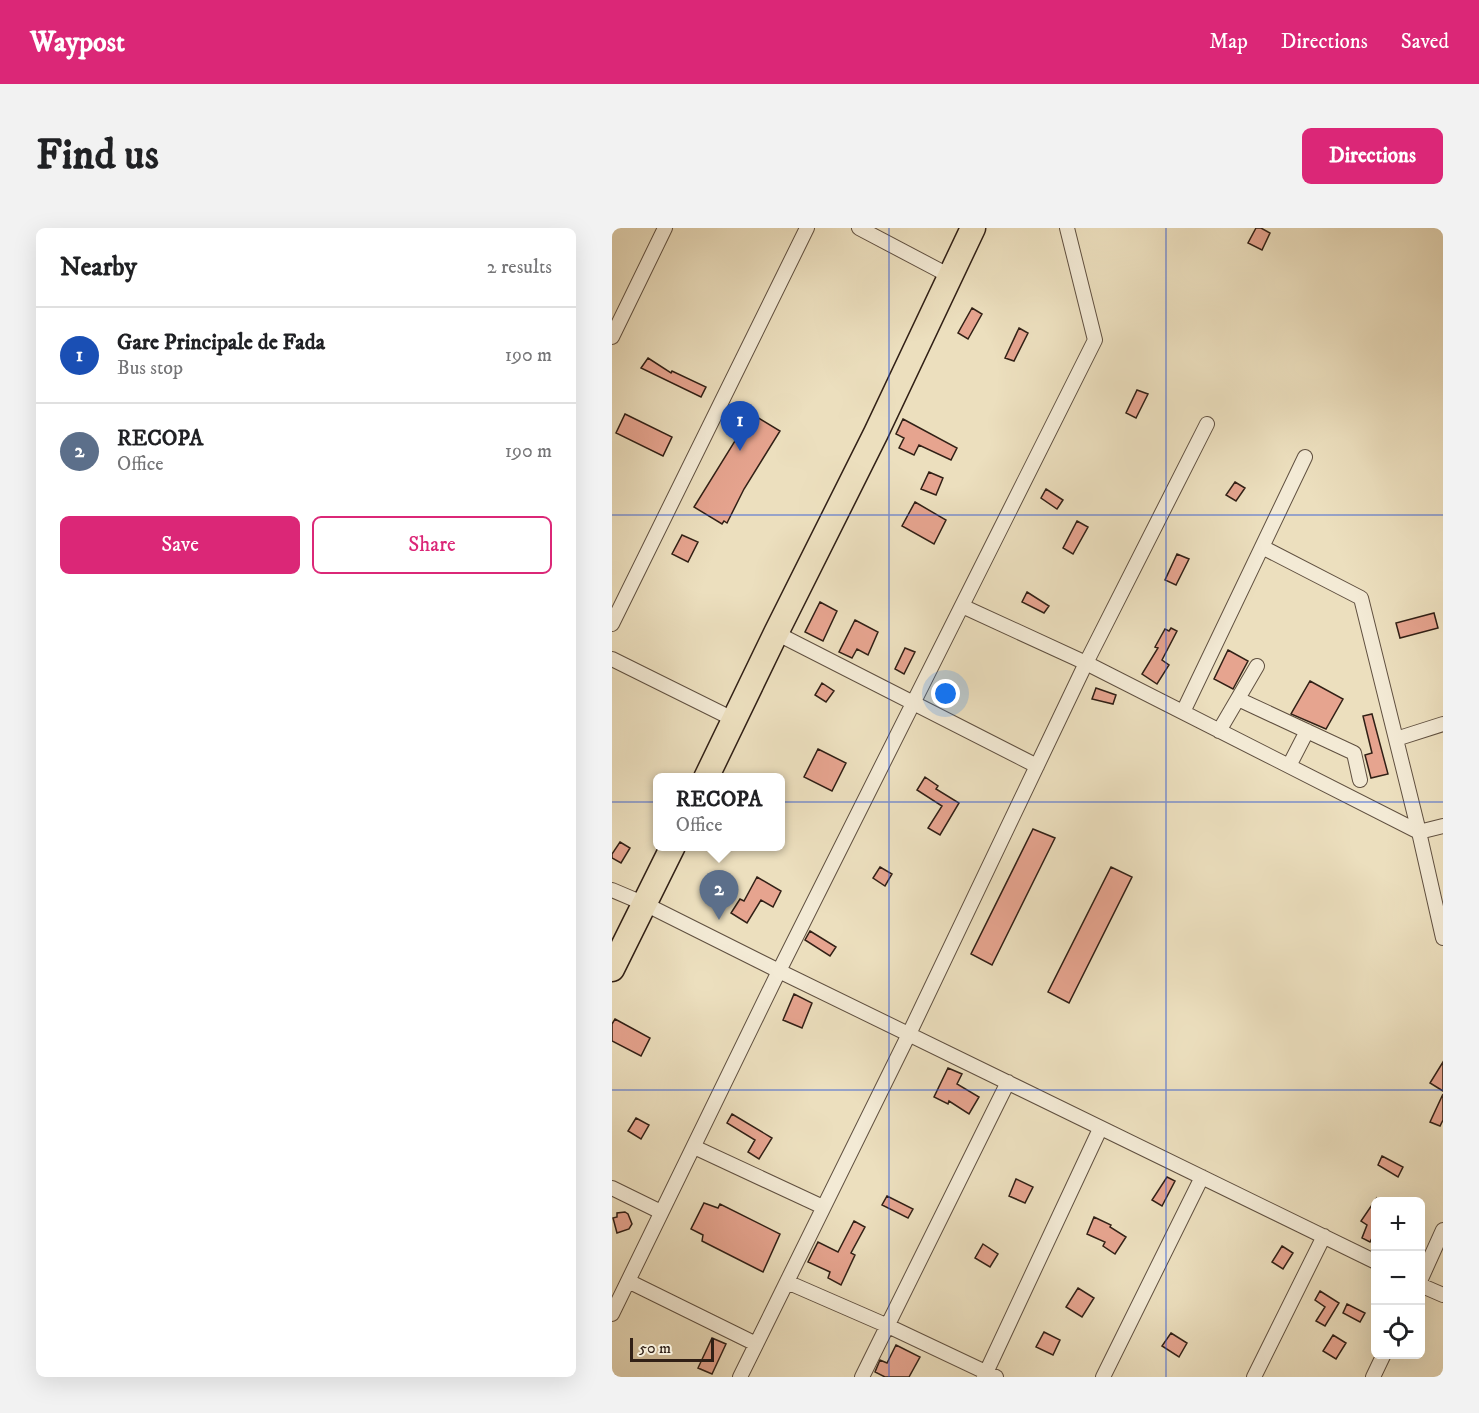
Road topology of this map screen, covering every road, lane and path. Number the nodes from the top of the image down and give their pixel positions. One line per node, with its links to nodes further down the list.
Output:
1 (665, 228): 7 (street)
2 (807, 228): 12 (street)
3 (859, 228): 6 (street)
4 (973, 228): 6 (highway)
5 (1067, 228): 11 (street)
6 (950, 276): 13 (highway)
7 (612, 337)
8 (1207, 424): 15 (street)
9 (1305, 457): 10 (street)
10 (1262, 547): 19 (street); 24 (street)
11 (962, 606): 15 (street); 18 (street)
12 (612, 624)
13 (776, 633): 18 (street); 20 (highway)
14 (612, 659): 20 (street)
15 (1086, 663): 19 (street); 25 (street)
16 (1257, 666): 17 (street)
17 (1238, 699): 22 (street); 23 (street)
18 (913, 702): 25 (street); 36 (street)
19 (1183, 712): 22 (street)
20 (733, 719): 27 (highway)
21 (1443, 724): 24 (street)
22 (1219, 730): 26 (street)
23 (1307, 731): 26 (street); 28 (street)
24 (1396, 739): 30 (street)
25 (1037, 766): 37 (street)
26 (1289, 766): 30 (street)
27 (708, 773)
28 (1360, 780)
29 (1443, 826): 30 (street)
30 (1419, 832): 34 (street)
31 (671, 851): 33 (highway)
32 (612, 891): 33 (street)
33 (645, 904): 35 (highway); 36 (street)
34 (1443, 938)
35 (612, 969)
36 (779, 971): 37 (street); 40 (street)
37 (909, 1034): 38 (street); 43 (street)
38 (1008, 1082): 39 (street); 54 (street)
39 (1100, 1129): 41 (street); 57 (street)
40 (694, 1147): 43 (street); 44 (street)
41 (1202, 1177): 46 (street); 60 (street)
42 (612, 1188): 44 (street)
43 (823, 1207): 50 (street)
44 (662, 1212): 49 (street)
45 (1443, 1230): 48 (street)
46 (1324, 1236): 47 (street); 61 (street)
47 (1371, 1260)
48 (1425, 1271)
49 (628, 1281): 53 (street); 55 (street)
50 (786, 1282): 54 (street); 55 (street)
51 (1425, 1286): 52 (street)
52 (1443, 1295)
53 (612, 1314)
54 (888, 1326): 57 (street); 59 (street)
55 (756, 1344): 58 (street)
56 (1382, 1359): 62 (street)
57 (988, 1376)
58 (740, 1377)
59 (862, 1377)
60 (1103, 1377)
61 (1254, 1377)
62 (1373, 1377)

